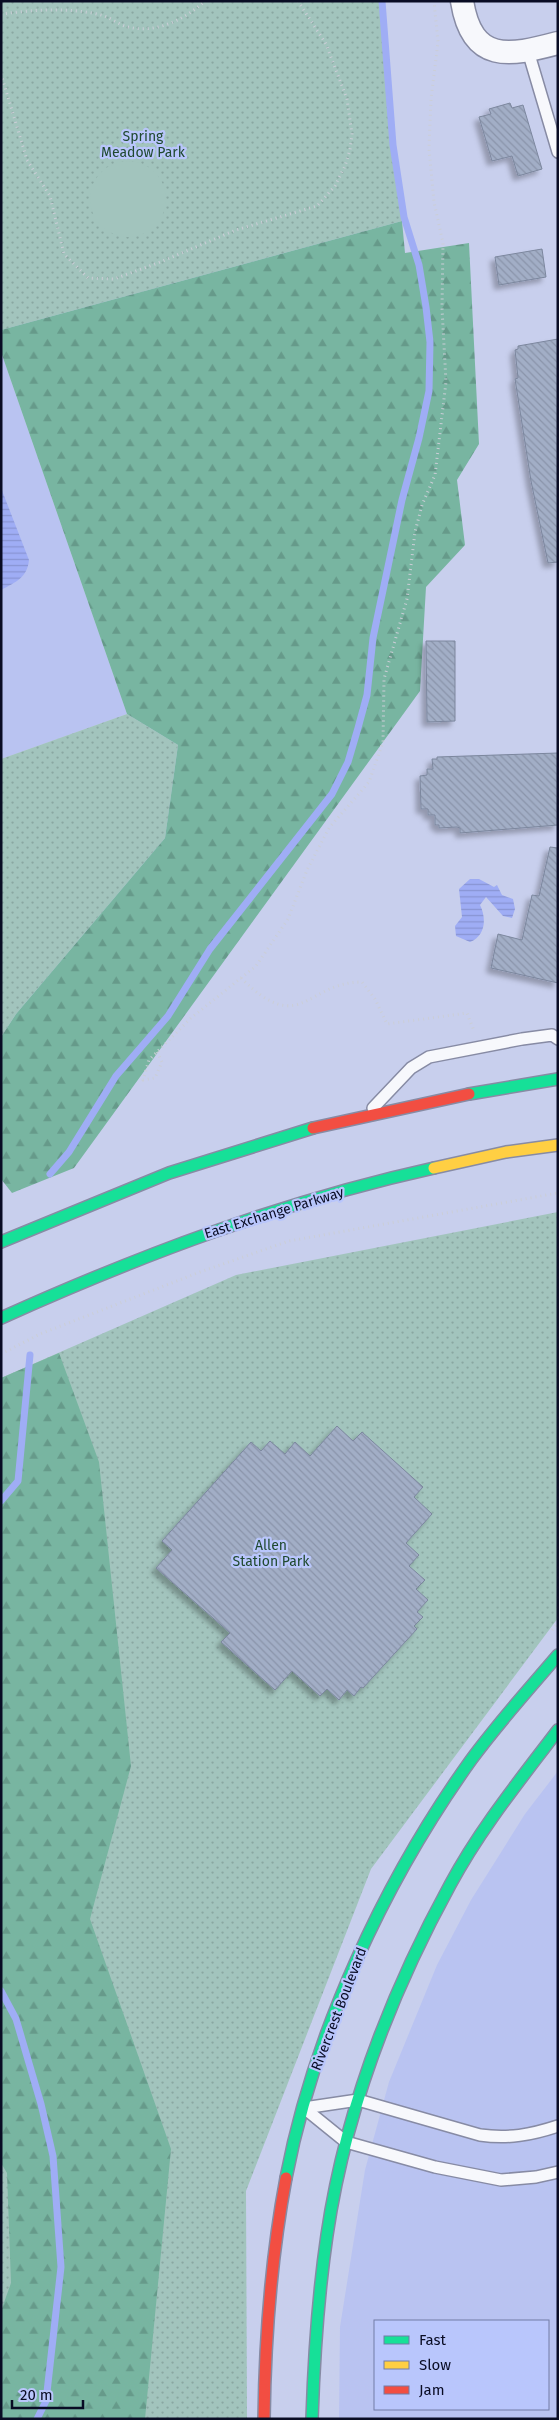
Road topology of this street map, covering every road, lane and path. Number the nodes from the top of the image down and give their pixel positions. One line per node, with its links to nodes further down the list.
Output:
1 (205, 1): 5 (path)
2 (298, 1): 8 (path)
3 (434, 1): 10 (path)
4 (462, 1): 7 (street)
5 (1, 14)
6 (558, 43): 7 (street)
7 (528, 51): 9 (lane)
8 (1, 74)
9 (558, 152)
10 (241, 978): 11 (path); 13 (path)
11 (483, 1030)
12 (558, 1039): 15 (lane)
13 (157, 1052): 13 (path)
14 (558, 1079): 15 (street)
15 (368, 1115): 18 (street)
16 (558, 1145): 19 (street, East Exchange Parkway)
17 (558, 1193): 20 (path)
18 (1, 1242)
19 (1, 1318)
20 (1, 1354)
21 (558, 1655): 24 (street, Rivercrest Boulevard)
22 (558, 1730): 23 (street)
23 (358, 2100): 24 (lane); 25 (lane); 26 (street)
24 (304, 2108): 26 (lane); 28 (street, Rivercrest Boulevard)
25 (558, 2126)
26 (346, 2142): 27 (lane); 29 (street)
27 (558, 2172)
28 (264, 2419)
29 (312, 2419)

